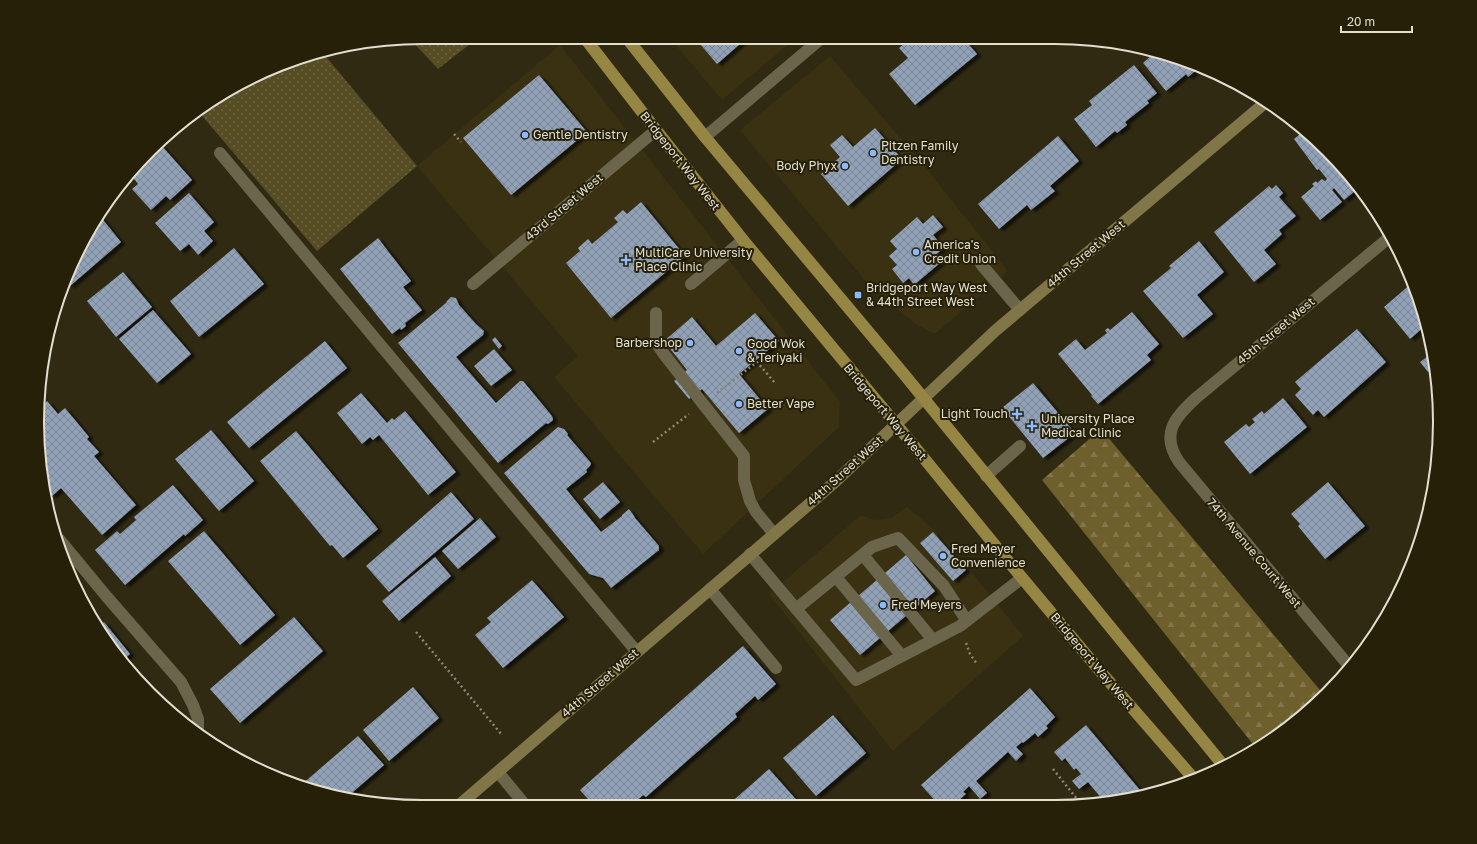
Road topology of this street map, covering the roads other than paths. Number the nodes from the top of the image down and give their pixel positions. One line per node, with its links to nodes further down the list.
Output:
1 (589, 44): 5 (main road, Bridgeport Way West)
2 (632, 44): 6 (main road)
3 (816, 44): 6 (street)
4 (1261, 106): 13 (street, 44th Street West)
5 (656, 130): 8 (main road, Bridgeport Way West); 11 (street, 43rd Street West)
6 (705, 137): 15 (main road)
7 (220, 153): 30 (street)
8 (743, 240): 12 (street); 16 (main road, Bridgeport Way West)
9 (1386, 240): 17 (street, 45th Street West)
10 (981, 264): 13 (street)
11 (473, 284)
12 (691, 284)
13 (1020, 310): 15 (street, 44th Street West)
14 (656, 313): 20 (street)
15 (923, 398): 16 (street, 44th Street West); 19 (main road)
16 (896, 424): 20 (street, 44th Street West); 25 (main road, Bridgeport Way West)
17 (1170, 434): 32 (street, 74th Avenue Court West)
18 (1020, 446): 19 (street)
19 (986, 476): 35 (main road)
20 (774, 534): 22 (street, 44th Street West)
21 (65, 546): 34 (street)
22 (750, 554): 26 (street, 44th Street West); 27 (street)
23 (863, 555): 24 (street); 28 (street); 29 (street)
24 (836, 577): 27 (street); 31 (street)
25 (1022, 578): 28 (street); 37 (main road, Bridgeport Way West)
26 (710, 589): 30 (street, 44th Street West); 33 (street)
27 (796, 609): 31 (street)
28 (967, 621): 29 (street)
29 (933, 640): 31 (street)
30 (636, 652): 36 (street, 44th Street West)
31 (902, 656)
32 (1346, 663)
33 (776, 668)
34 (198, 726)
35 (1220, 762)
36 (498, 772): 38 (street, 44th Street West); 39 (street)
37 (1190, 775)
38 (465, 800)
39 (521, 800)

